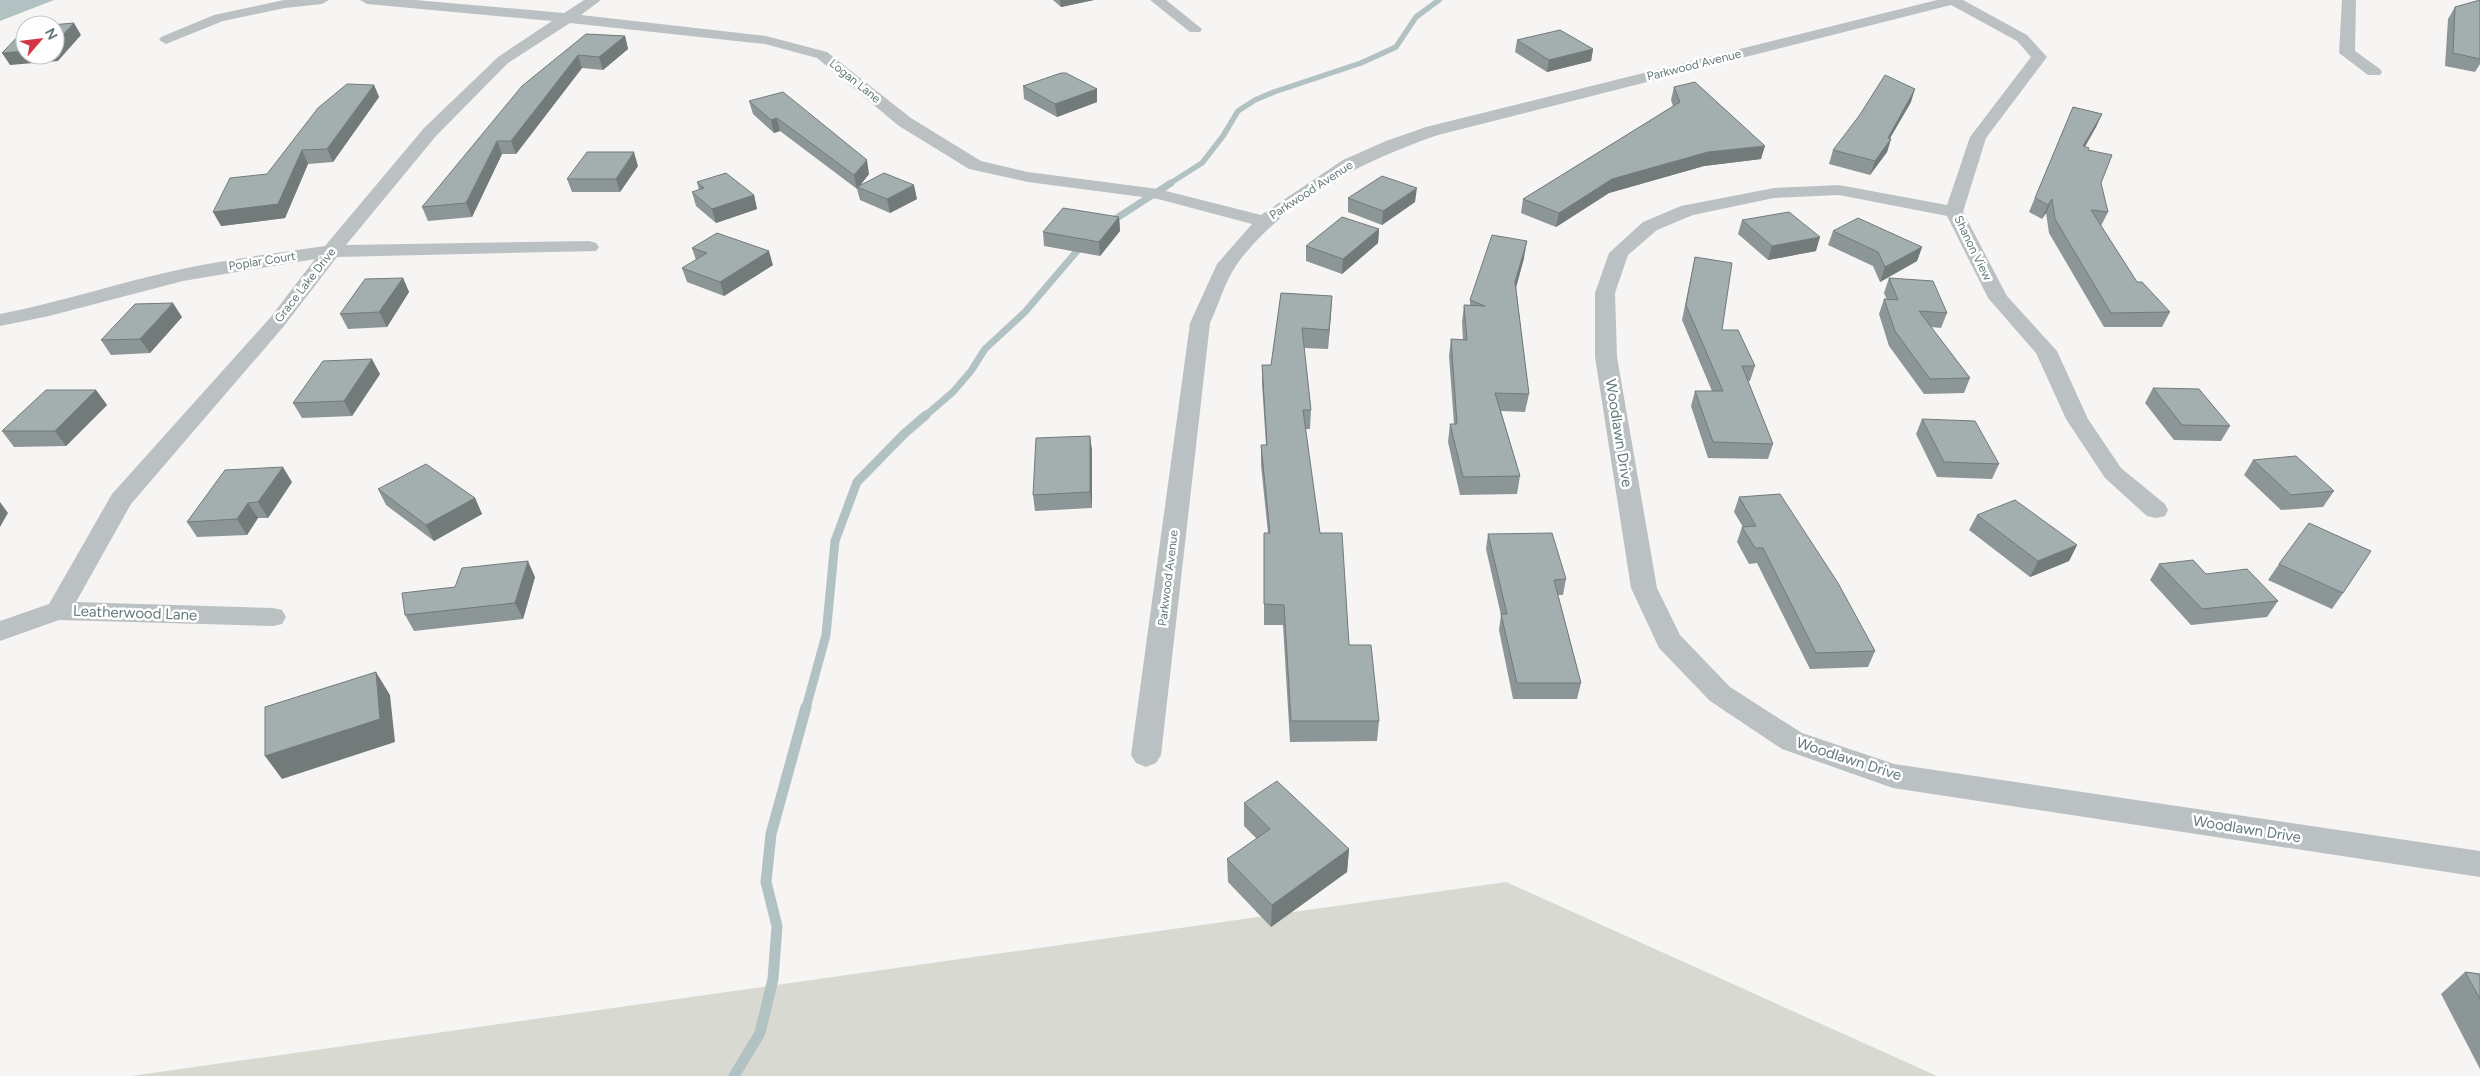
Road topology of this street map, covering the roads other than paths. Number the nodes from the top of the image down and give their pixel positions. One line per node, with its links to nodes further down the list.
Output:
1 (322, 0): 9 (street)
2 (367, 0): 7 (street, Logan Lane)
3 (594, 0): 7 (street, Grace Lake Drive)
4 (1157, 0): 8 (street)
5 (1953, 0): 11 (street, Shanon View); 12 (street, Parkwood Avenue)
6 (2349, 0): 10 (street)
7 (568, 18): 12 (street, Logan Lane); 14 (street, Grace Lake Drive)
8 (1195, 29)
9 (166, 40)
10 (2374, 72)
11 (1954, 212): 16 (street, Shanon View); 21 (street, Woodlawn Drive)
12 (1264, 222): 20 (street, Parkwood Avenue)
13 (589, 247): 14 (street, Poplar Court)
14 (331, 251): 15 (street, Poplar Court); 17 (street, Grace Lake Drive)
15 (0, 320)
16 (2156, 510)
17 (58, 611): 18 (street, Leatherwood Lane); 19 (street, Leatherwood Lane)
18 (272, 617)
19 (0, 631)
20 (1146, 755)
21 (2480, 864)

